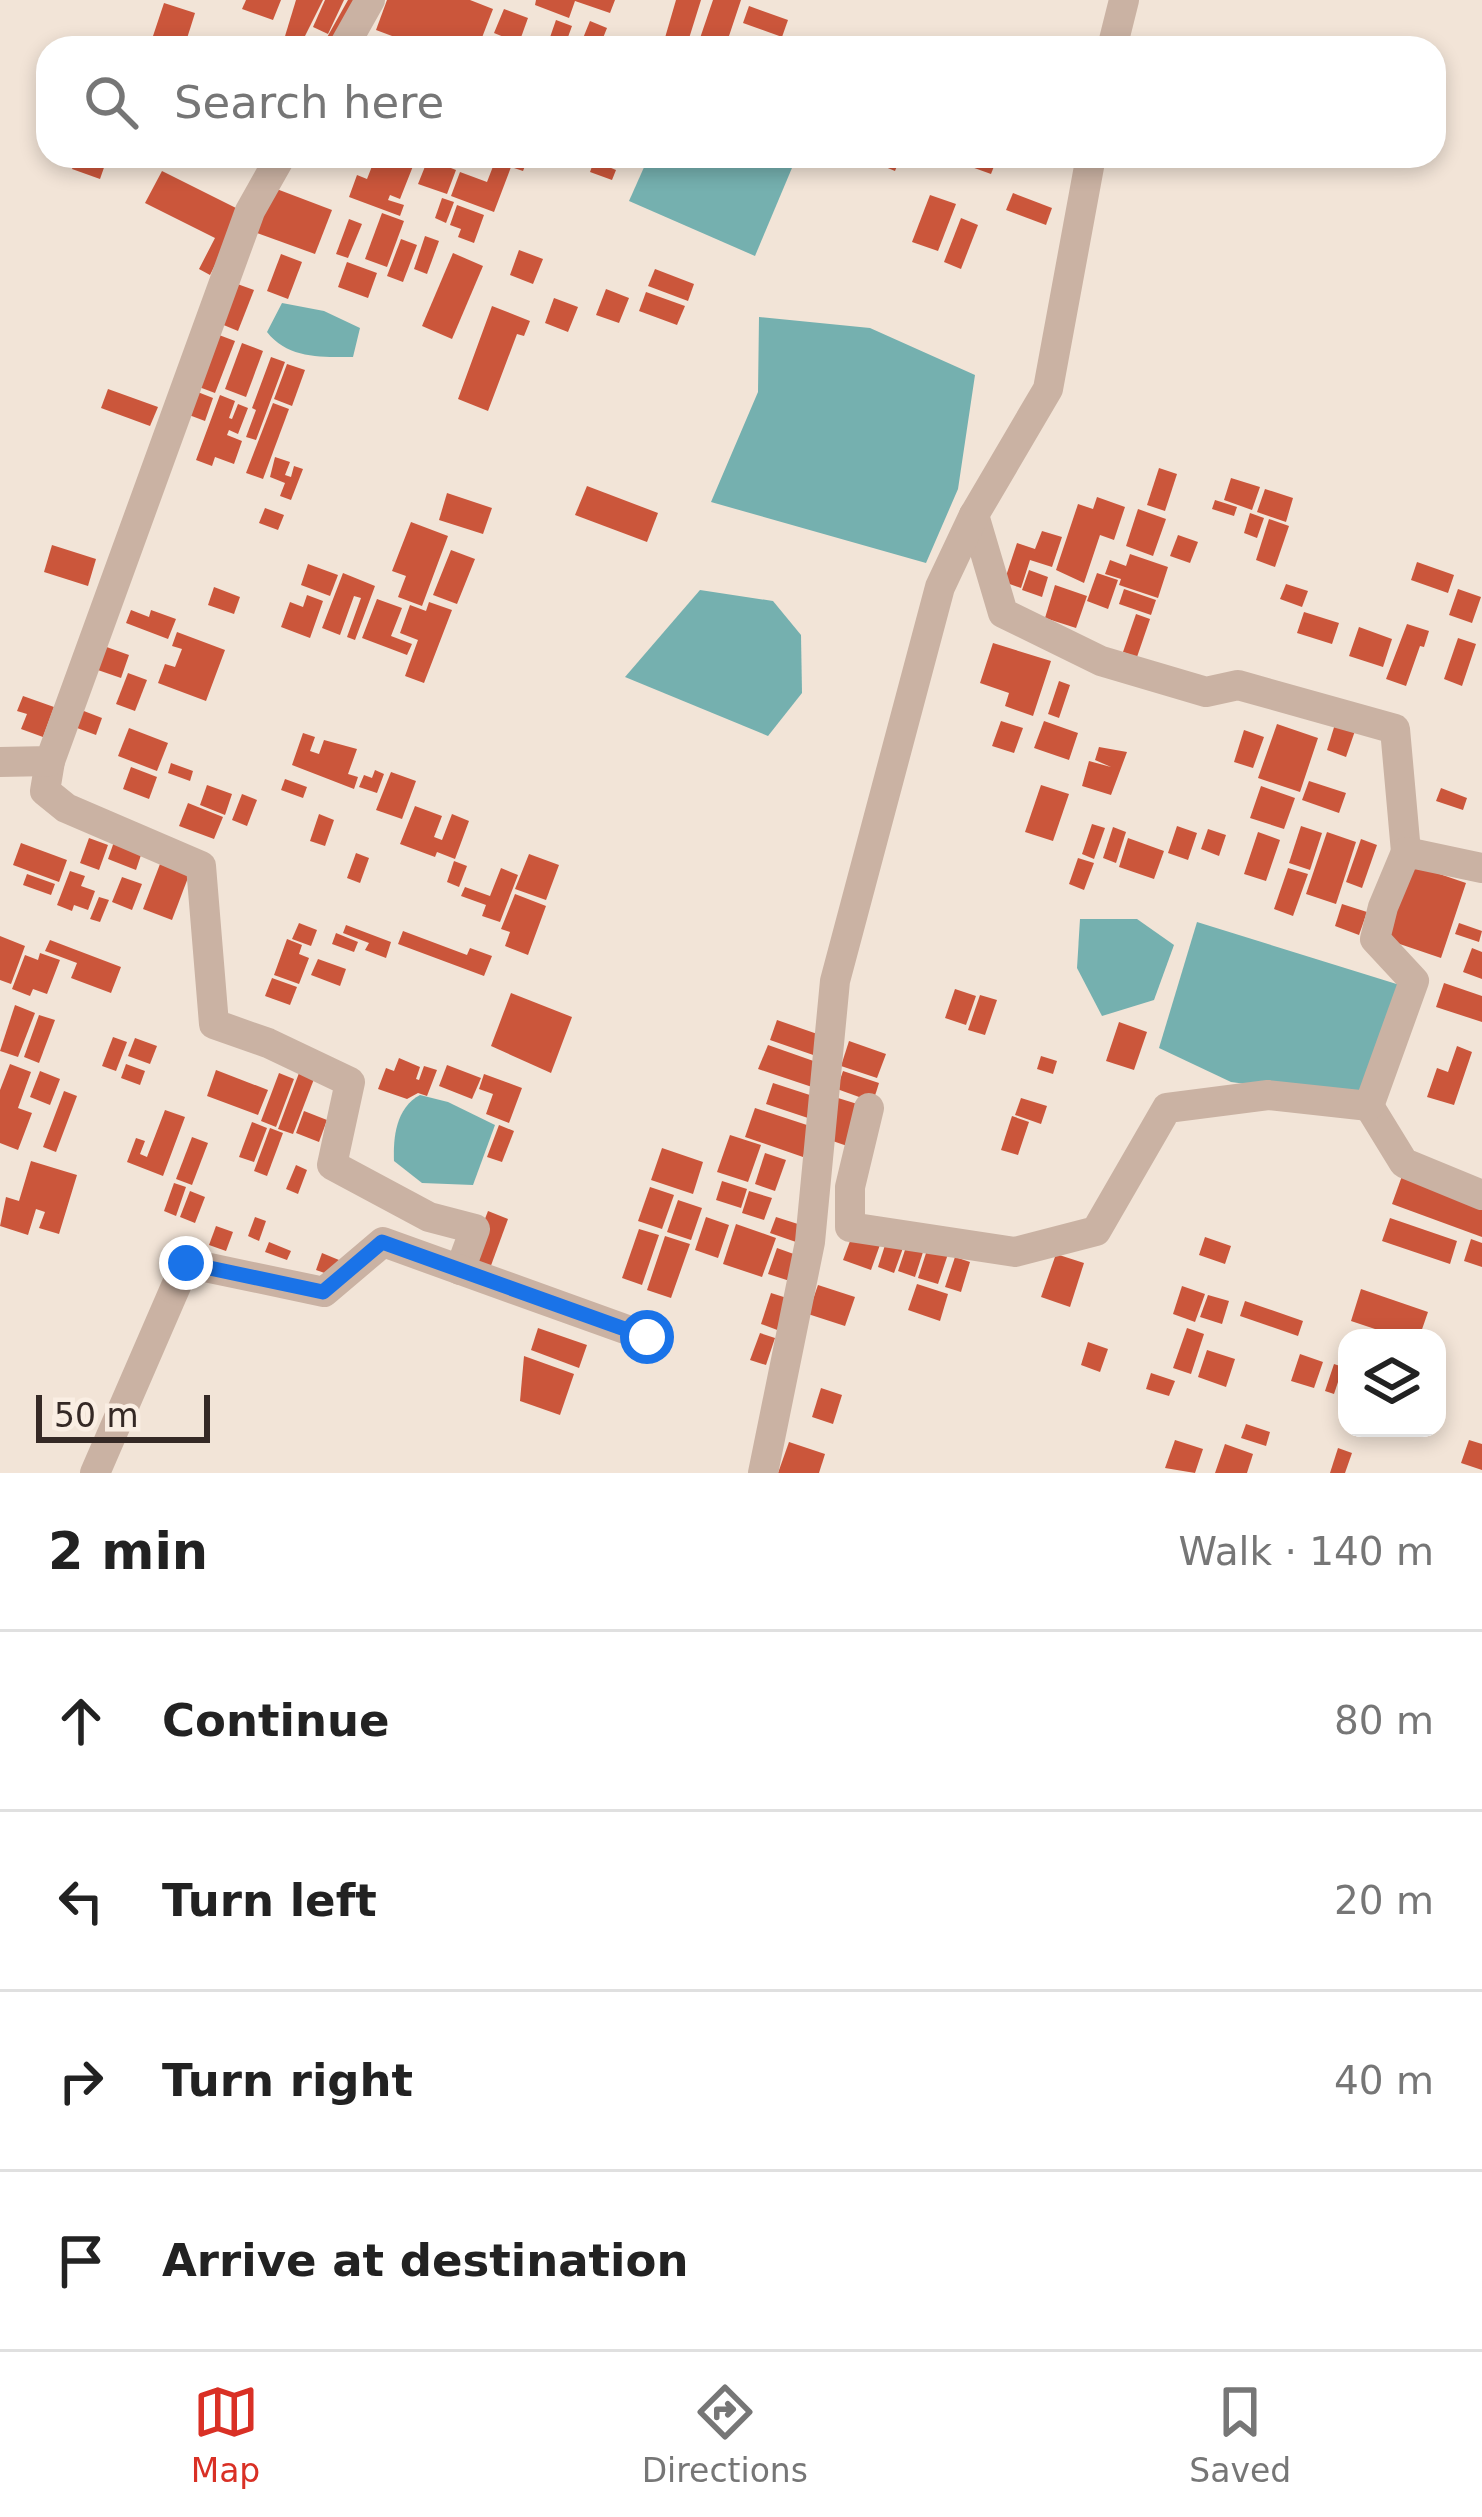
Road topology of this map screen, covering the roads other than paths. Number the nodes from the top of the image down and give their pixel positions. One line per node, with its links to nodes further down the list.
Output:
1 (370, 0): 3 (street)
2 (1124, 0): 4 (street)
3 (350, 36)
4 (1115, 36)
5 (274, 168): 8 (street)
6 (1089, 168): 7 (street)
7 (974, 515): 10 (street); 18 (street)
8 (50, 761): 9 (street); 15 (street)
9 (0, 762)
10 (1406, 852): 11 (street); 12 (street)
11 (1482, 868)
12 (1370, 1106): 13 (street); 14 (street)
13 (868, 1108)
14 (1482, 1195)
15 (460, 1270): 16 (street); 17 (street)
16 (647, 1337)
17 (95, 1473)
18 (763, 1473)

